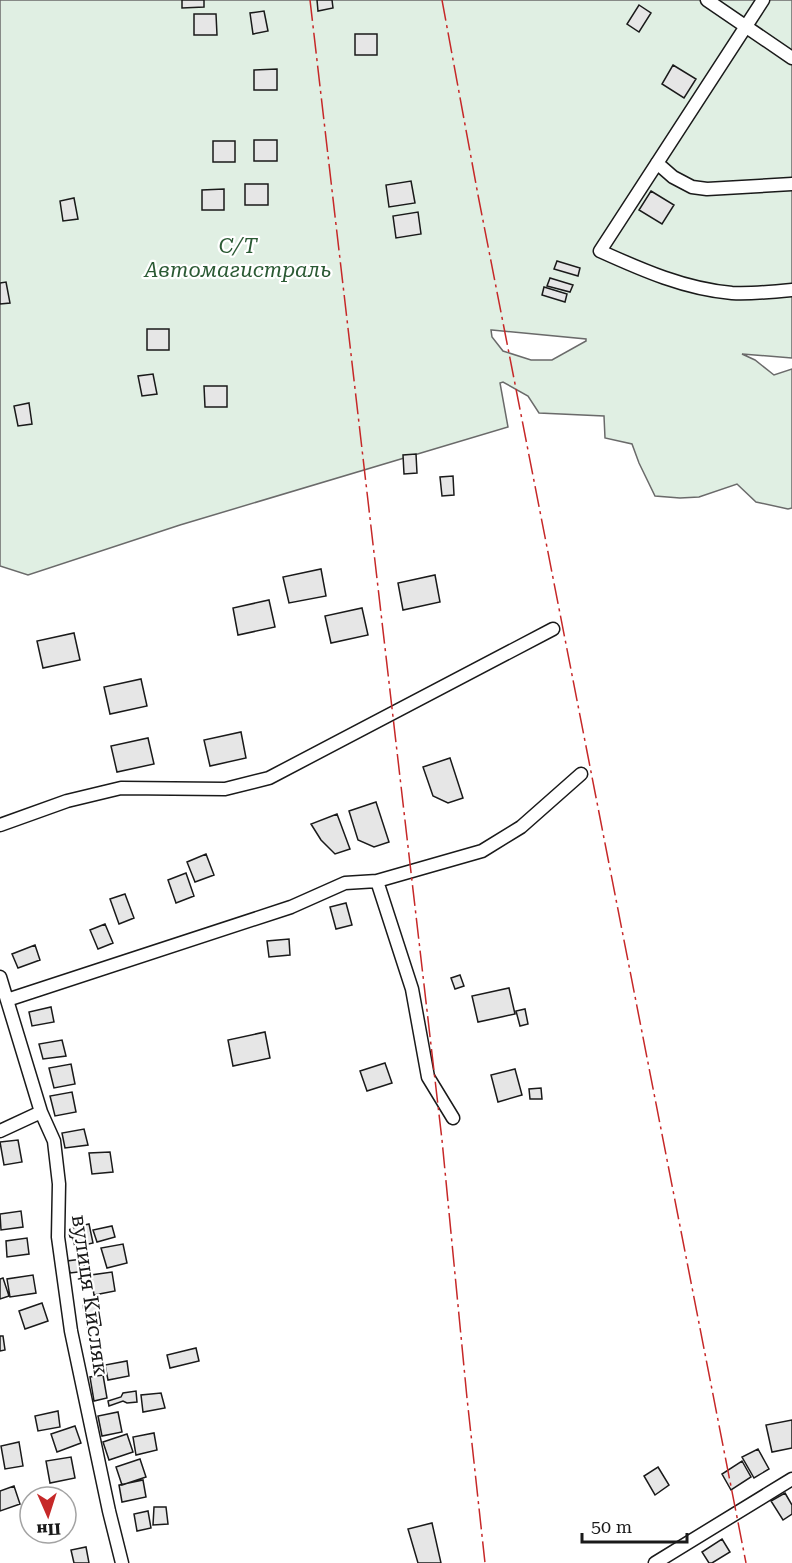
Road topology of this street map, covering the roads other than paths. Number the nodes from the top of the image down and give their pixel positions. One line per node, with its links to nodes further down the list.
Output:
1 (707, 0): 3 (street)
2 (763, 0): 3 (street)
3 (746, 26): 4 (street); 5 (street)
4 (792, 58)
5 (657, 164): 6 (street); 7 (street)
6 (792, 184)
7 (792, 290)
8 (553, 629): 10 (street)
9 (581, 774): 11 (street)
10 (0, 825)
11 (377, 880): 13 (street); 15 (street)
12 (0, 977): 13 (street, вулиця Кисляк)
13 (7, 1000): 14 (street, вулиця Кисляк)
14 (41, 1112): 16 (street); 18 (street, вулиця Кисляк)
15 (453, 1118)
16 (0, 1131)
17 (792, 1479): 19 (street)
18 (122, 1563)
19 (655, 1563)

